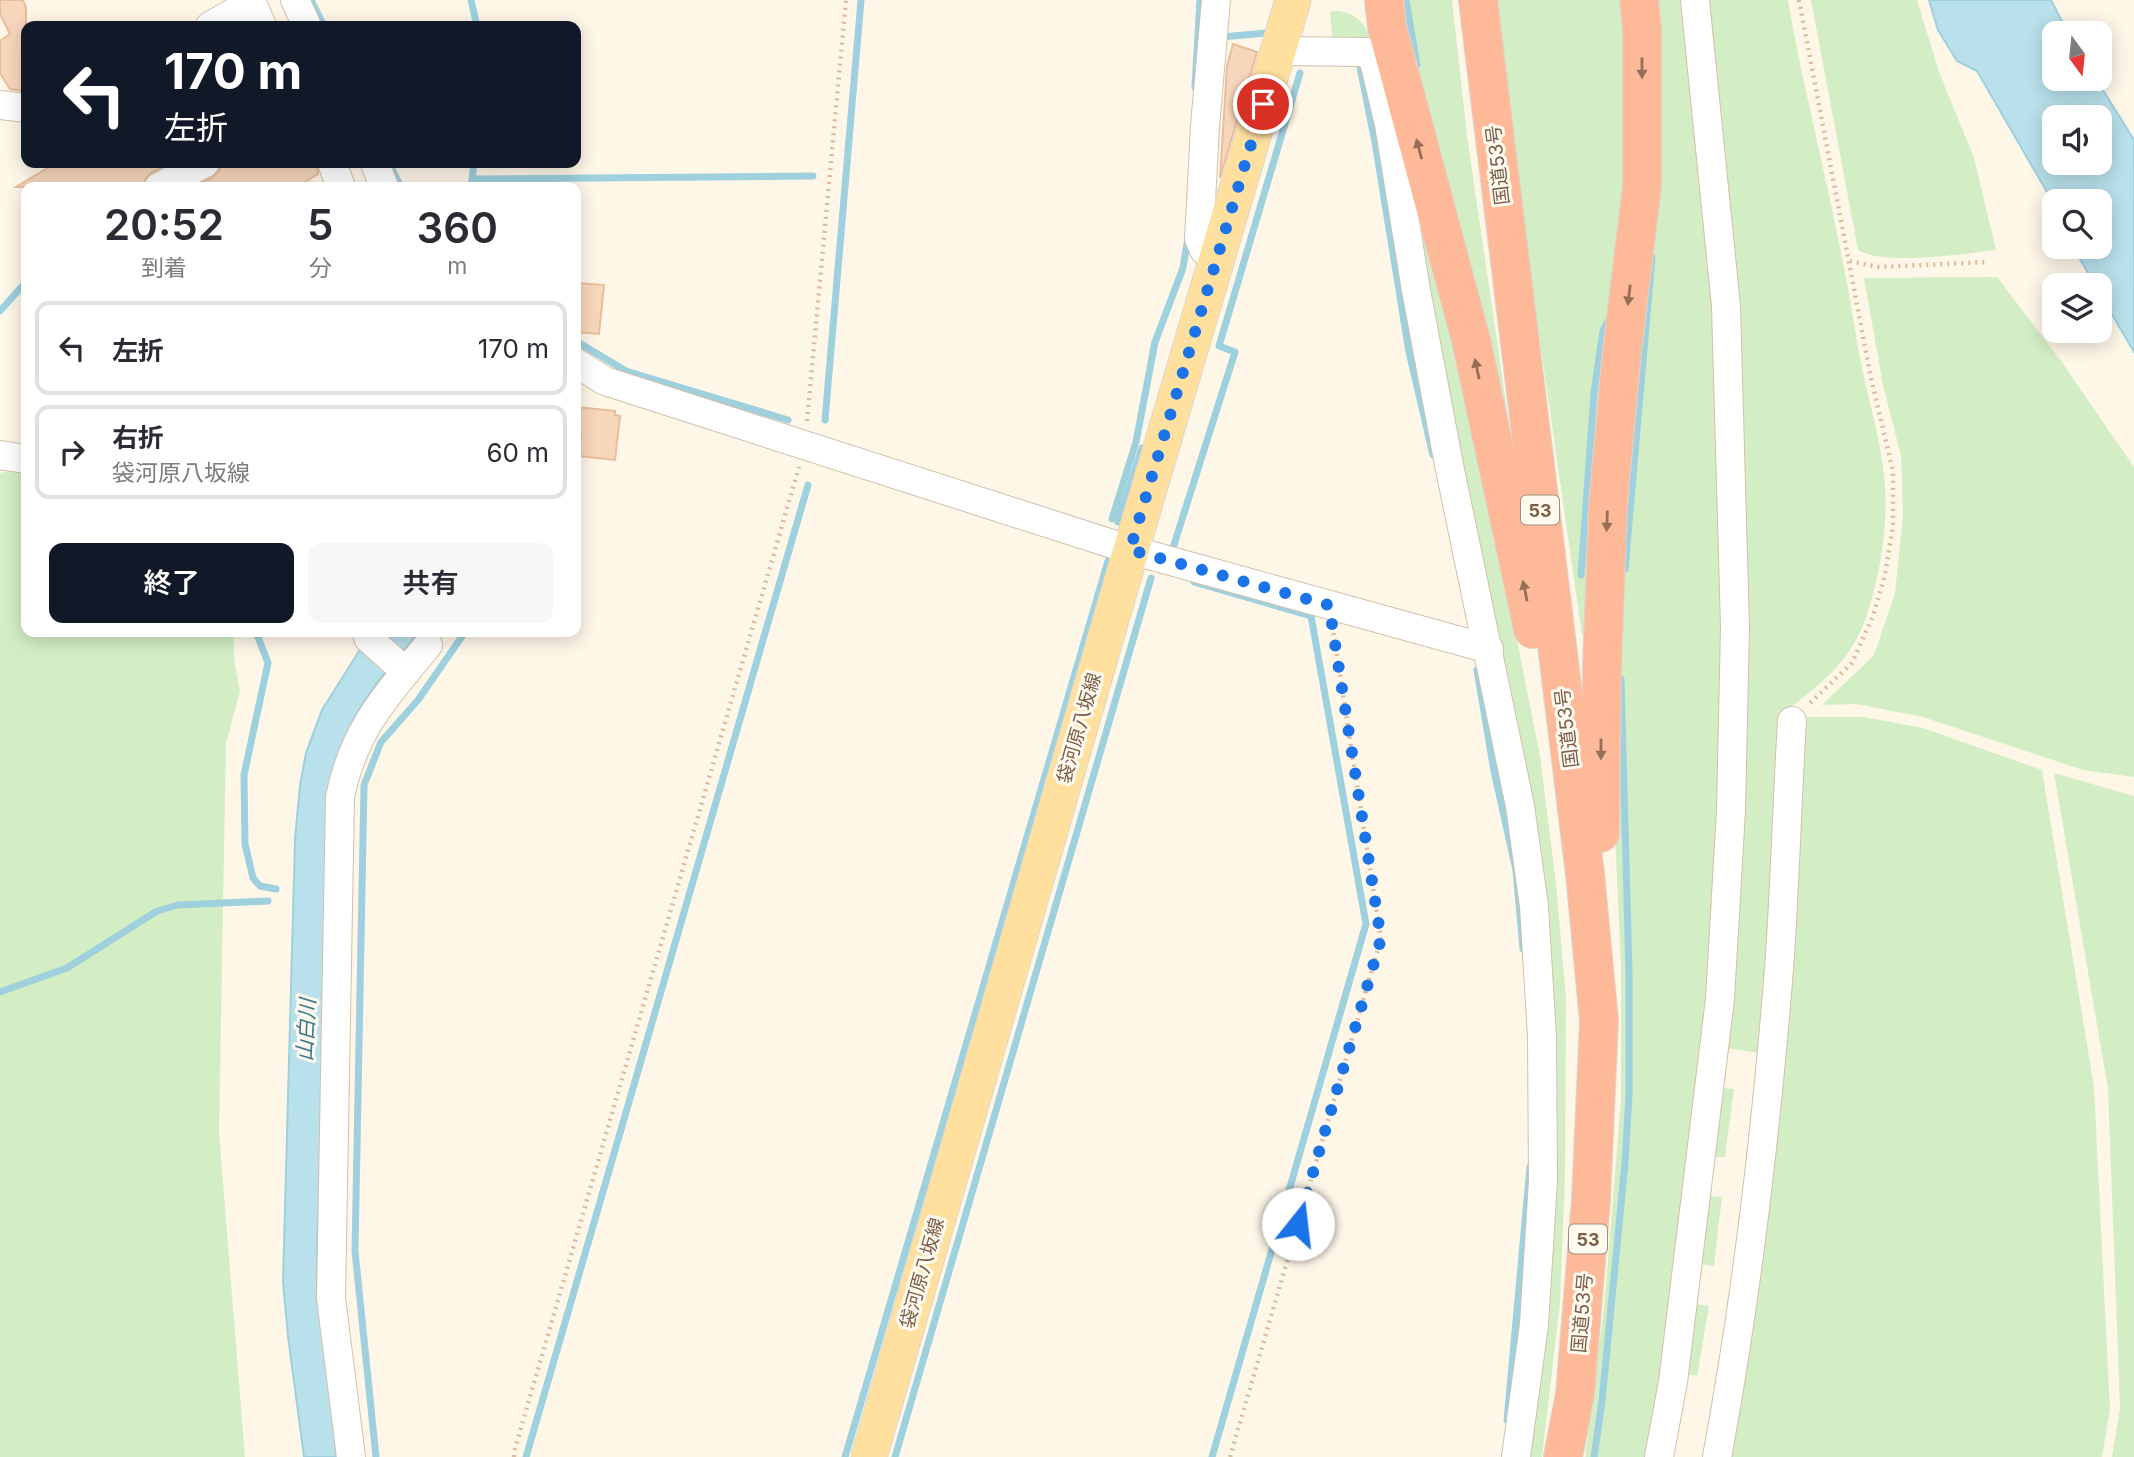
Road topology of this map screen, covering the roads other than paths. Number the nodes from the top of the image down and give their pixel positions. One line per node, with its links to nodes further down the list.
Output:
1 (295, 0): 10 (street)
2 (1216, 0): 16 (street)
3 (1293, 0): 11 (main road, 袋河原八坂線)
4 (1384, 0): 26 (highway, one-way to 4)
5 (1478, 0): 26 (highway, 国道53号 / 53)
6 (1639, 0): 27 (highway, one-way to 27)
7 (1695, 0): 32 (street)
8 (255, 10): 9 (street)
9 (224, 21)
10 (305, 21)
11 (1278, 51): 16 (main road, 袋河原八坂線); 23 (street)
12 (0, 105): 13 (street)
13 (21, 107)
14 (195, 168): 15 (street)
15 (169, 182)
16 (1217, 260): 20 (main road, 袋河原八坂線)
17 (581, 366): 20 (street)
18 (0, 454): 19 (street)
19 (21, 458)
20 (1130, 550): 23 (street); 29 (main road, 袋河原八坂線)
21 (368, 637): 24 (street)
22 (428, 645): 24 (street)
23 (1489, 649): 30 (street)
24 (406, 672): 28 (street)
25 (1792, 721): 33 (street)
26 (1585, 874): 27 (highway, 国道53号 / 53)
27 (1599, 1021): 31 (highway, 国道53号 / 53)
28 (351, 1457)
29 (869, 1457)
30 (1517, 1457)
31 (1563, 1457)
32 (1659, 1457)
33 (1717, 1457)

